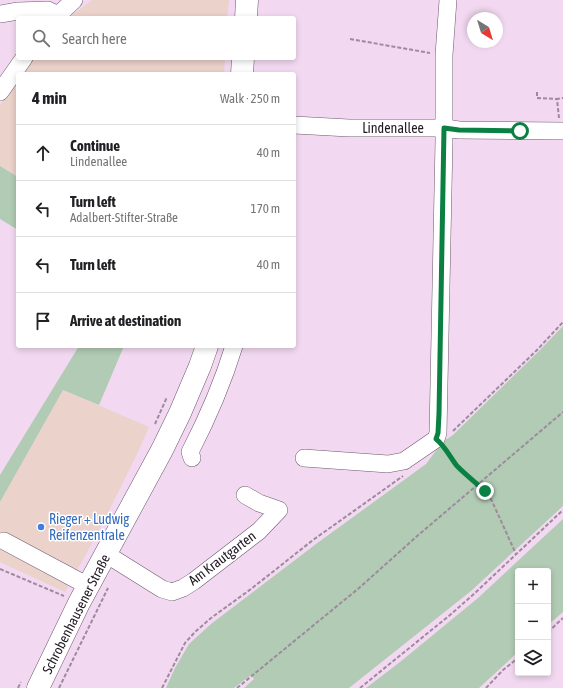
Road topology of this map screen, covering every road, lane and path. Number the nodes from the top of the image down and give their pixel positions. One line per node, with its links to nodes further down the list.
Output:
1 (74, 0): 5 (street)
2 (247, 0): 6 (main road)
3 (448, 0): 8 (street)
4 (0, 14): 5 (street)
5 (57, 16)
6 (246, 16)
7 (350, 39): 8 (path)
8 (444, 55): 17 (street)
9 (23, 60): 12 (street)
10 (243, 60): 11 (main road)
11 (242, 72)
12 (0, 92)
13 (537, 92): 15 (path)
14 (563, 98): 15 (path)
15 (557, 99): 18 (path)
16 (296, 125): 17 (street, Lindenallee)
17 (444, 128): 18 (street, Lindenallee); 25 (street)
18 (561, 131)
19 (563, 322): 25 (path)
20 (206, 348): 23 (main road, Schrobenhausener Straße)
21 (233, 348): 24 (street)
22 (563, 412): 29 (path)
23 (180, 413): 24 (street); 33 (main road, Schrobenhausener Straße)
24 (204, 425): 26 (street)
25 (436, 439): 27 (street); 29 (path)
26 (192, 458)
27 (304, 458)
28 (406, 474): 42 (path)
29 (478, 485): 34 (path); 43 (path)
30 (245, 495): 33 (street, Am Krautgarten)
31 (563, 510): 34 (path)
32 (4, 541): 36 (street)
33 (106, 554): 36 (main road, Schrobenhausener Straße)
34 (516, 554): 44 (path)
35 (0, 569): 37 (path)
36 (89, 586): 41 (main road, Schrobenhausener Straße)
37 (58, 593)
38 (563, 618): 39 (path)
39 (551, 629)
40 (515, 660): 45 (path)
41 (38, 688)
42 (162, 688)
43 (237, 688)
44 (360, 688)
45 (487, 688)

